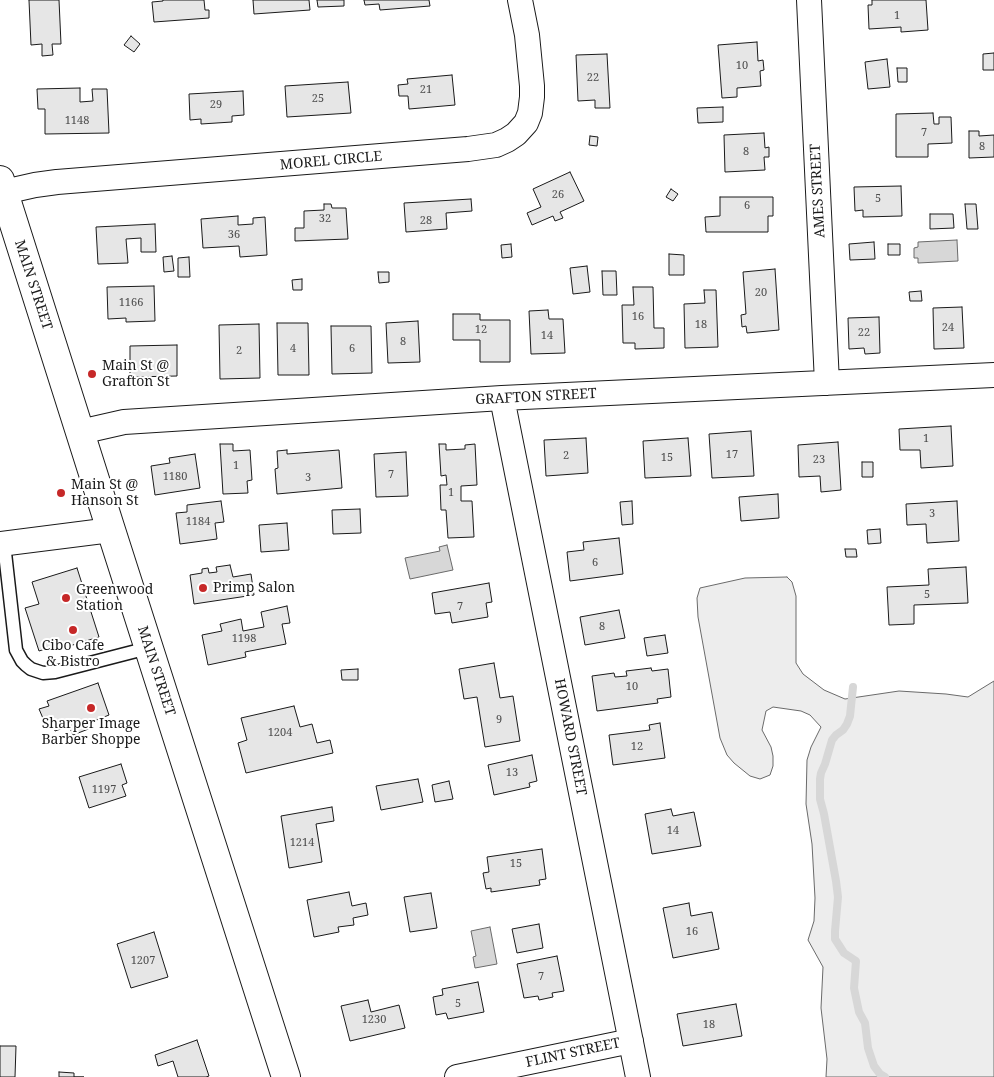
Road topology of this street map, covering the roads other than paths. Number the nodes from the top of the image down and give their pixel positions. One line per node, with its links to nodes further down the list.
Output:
1 (520, 0): 3 (street, MOREL CIRCLE)
2 (809, 0): 5 (street, AMES STREET)
3 (2, 186): 7 (main road, MAIN STREET)
4 (994, 375): 5 (street, GRAFTON STREET)
5 (827, 383): 6 (street, GRAFTON STREET)
6 (502, 398): 7 (street, GRAFTON STREET); 11 (street, HOWARD STREET)
7 (80, 432): 8 (main road, MAIN STREET)
8 (111, 530): 9 (street); 10 (main road, MAIN STREET)
9 (2, 544): 10 (lane)
10 (148, 648): 12 (main road, MAIN STREET)
11 (631, 1041): 13 (street, FLINT STREET); 14 (street, HOWARD STREET)
12 (286, 1077)
13 (457, 1077)
14 (638, 1077)

